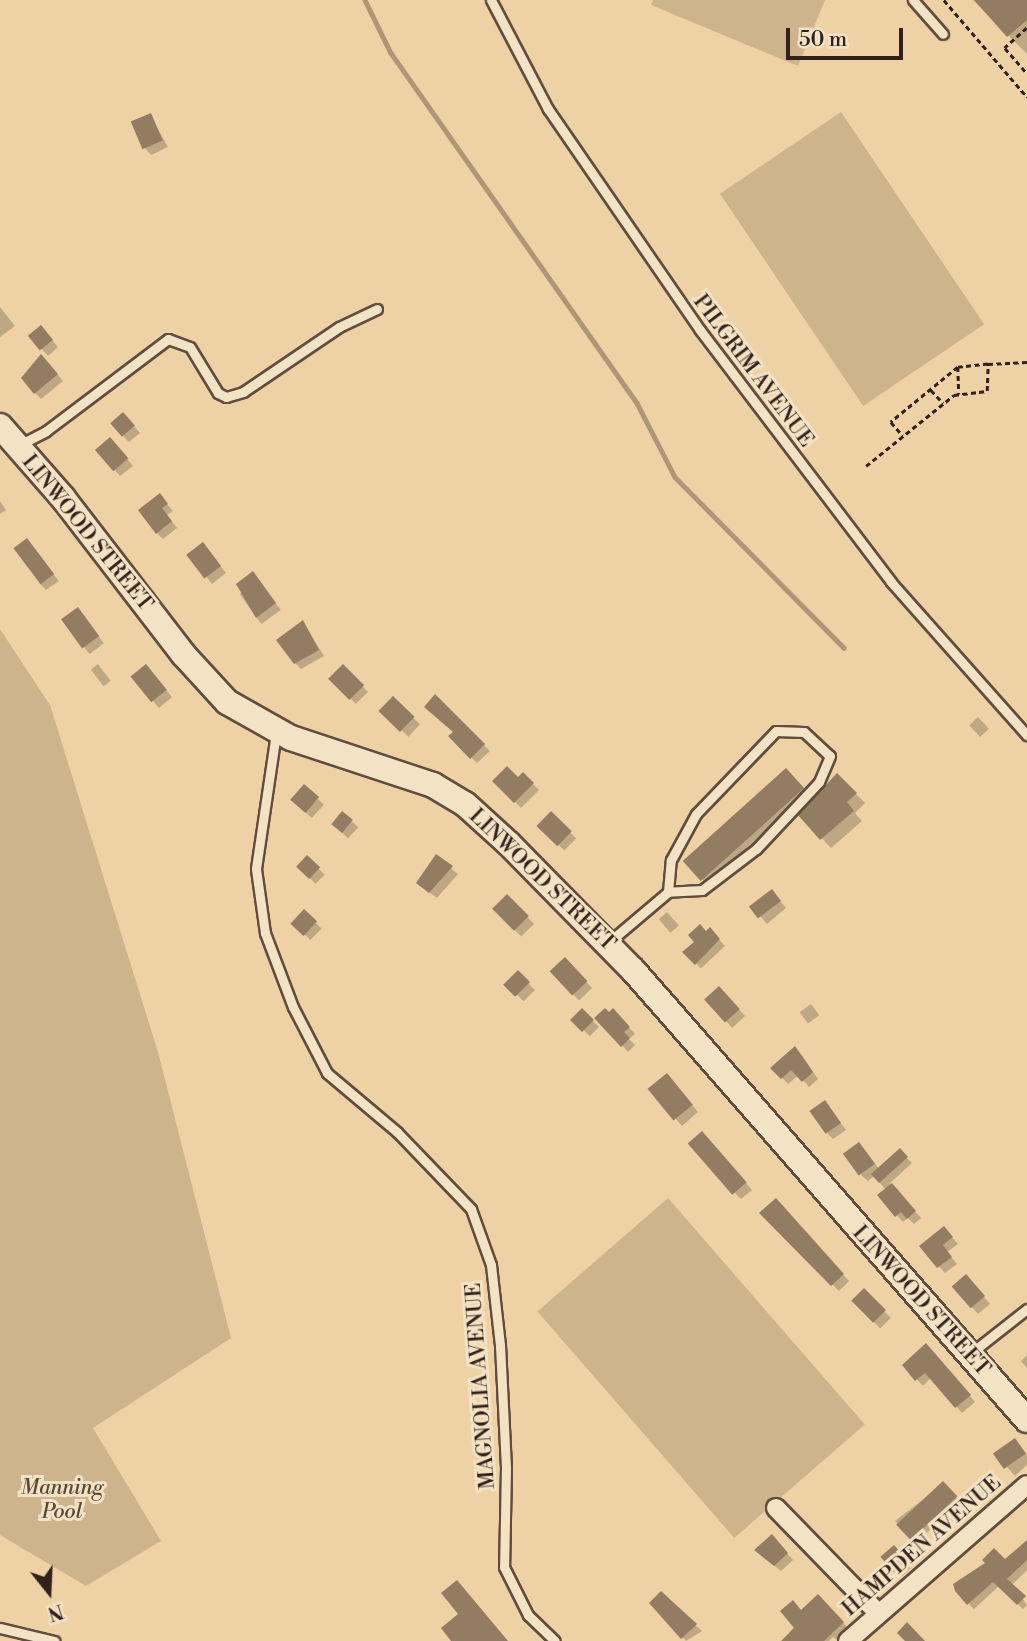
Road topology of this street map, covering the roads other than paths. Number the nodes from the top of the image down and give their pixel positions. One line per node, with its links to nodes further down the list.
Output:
1 (491, 0): 8 (lane, PILGRIM AVENUE)
2 (913, 0): 3 (lane)
3 (943, 34)
4 (377, 309): 6 (lane)
5 (0, 426): 6 (street, LINWOOD STREET)
6 (17, 446): 7 (street, LINWOOD STREET)
7 (276, 732): 10 (street, LINWOOD STREET); 21 (lane, MAGNOLIA AVENUE)
8 (1027, 735)
9 (668, 892): 9 (lane); 10 (lane)
10 (608, 943): 12 (street, LINWOOD STREET)
11 (1027, 1308): 12 (lane)
12 (970, 1354): 13 (street, LINWOOD STREET)
13 (1027, 1420)
14 (1027, 1485): 16 (street, HAMPDEN AVENUE)
15 (776, 1508): 16 (street)
16 (878, 1613): 22 (street, HAMPDEN AVENUE)
17 (0, 1628): 18 (lane)
18 (17, 1632): 19 (lane); 20 (lane)
19 (22, 1641)
20 (54, 1641)
21 (555, 1641)
22 (848, 1641)

